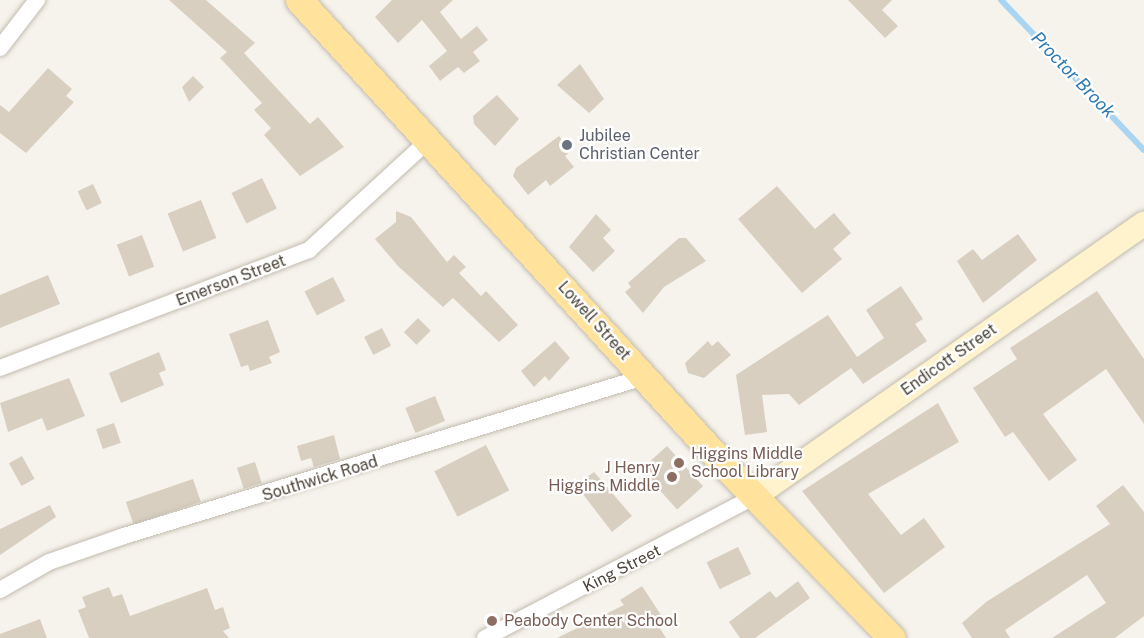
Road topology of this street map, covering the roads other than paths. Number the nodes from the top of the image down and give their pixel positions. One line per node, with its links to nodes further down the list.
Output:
1 (37, 0): 3 (street)
2 (299, 0): 4 (main road, Lowell Street)
3 (0, 48)
4 (429, 140): 6 (street, Emerson Street); 7 (main road, Lowell Street)
5 (1144, 224): 8 (street, Endicott Street)
6 (0, 368)
7 (644, 377): 8 (main road, Lowell Street); 9 (street, Southwick Road)
8 (754, 496): 10 (street, King Street); 11 (main road, Lowell Street)
9 (0, 590)
10 (485, 638)
11 (892, 638)

